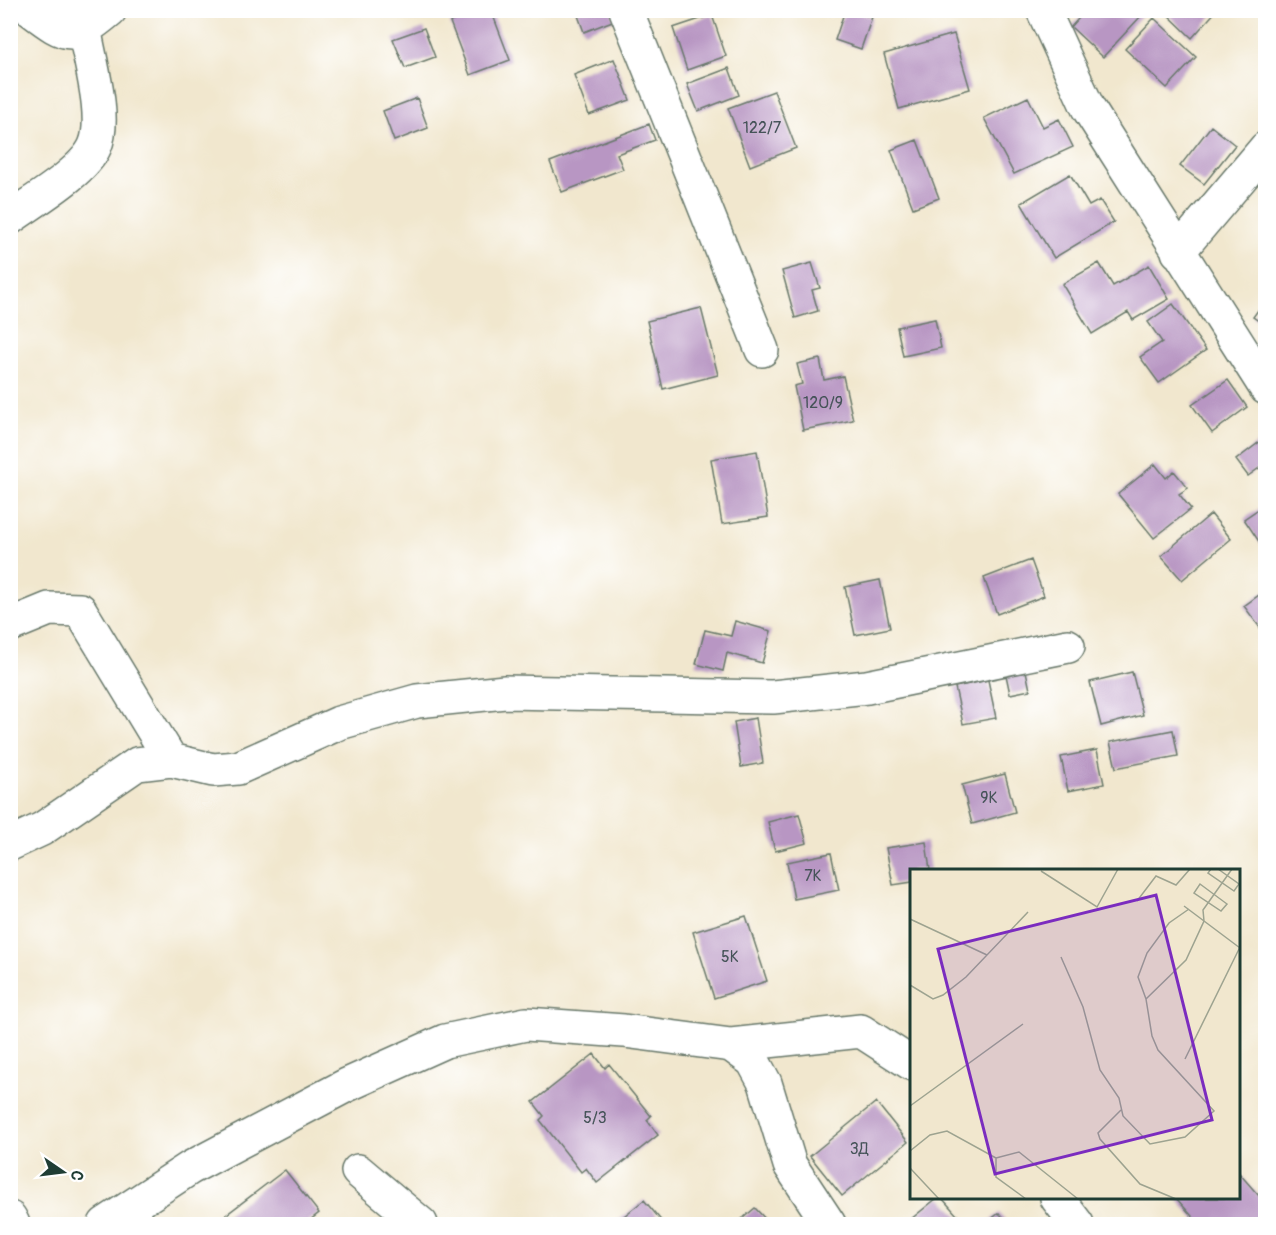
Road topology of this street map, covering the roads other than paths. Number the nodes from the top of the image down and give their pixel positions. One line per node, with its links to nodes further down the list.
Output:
1 (31, 10): 5 (street)
2 (110, 10): 5 (street)
3 (626, 10): 9 (street)
4 (1043, 10): 8 (street)
5 (85, 32): 7 (street)
6 (1266, 148): 8 (street)
7 (10, 218)
8 (1178, 252): 10 (street)
9 (762, 350)
10 (1266, 388)
11 (10, 625): 13 (street)
12 (1068, 646): 13 (street)
13 (171, 759): 14 (street)
14 (10, 844)
15 (731, 1045): 16 (street); 21 (street); 23 (street)
16 (910, 1063)
17 (358, 1171): 22 (street)
18 (1058, 1199): 24 (street)
19 (10, 1218): 20 (street)
20 (13, 1224)
21 (105, 1224)
22 (421, 1224)
23 (829, 1224)
24 (1077, 1224)

